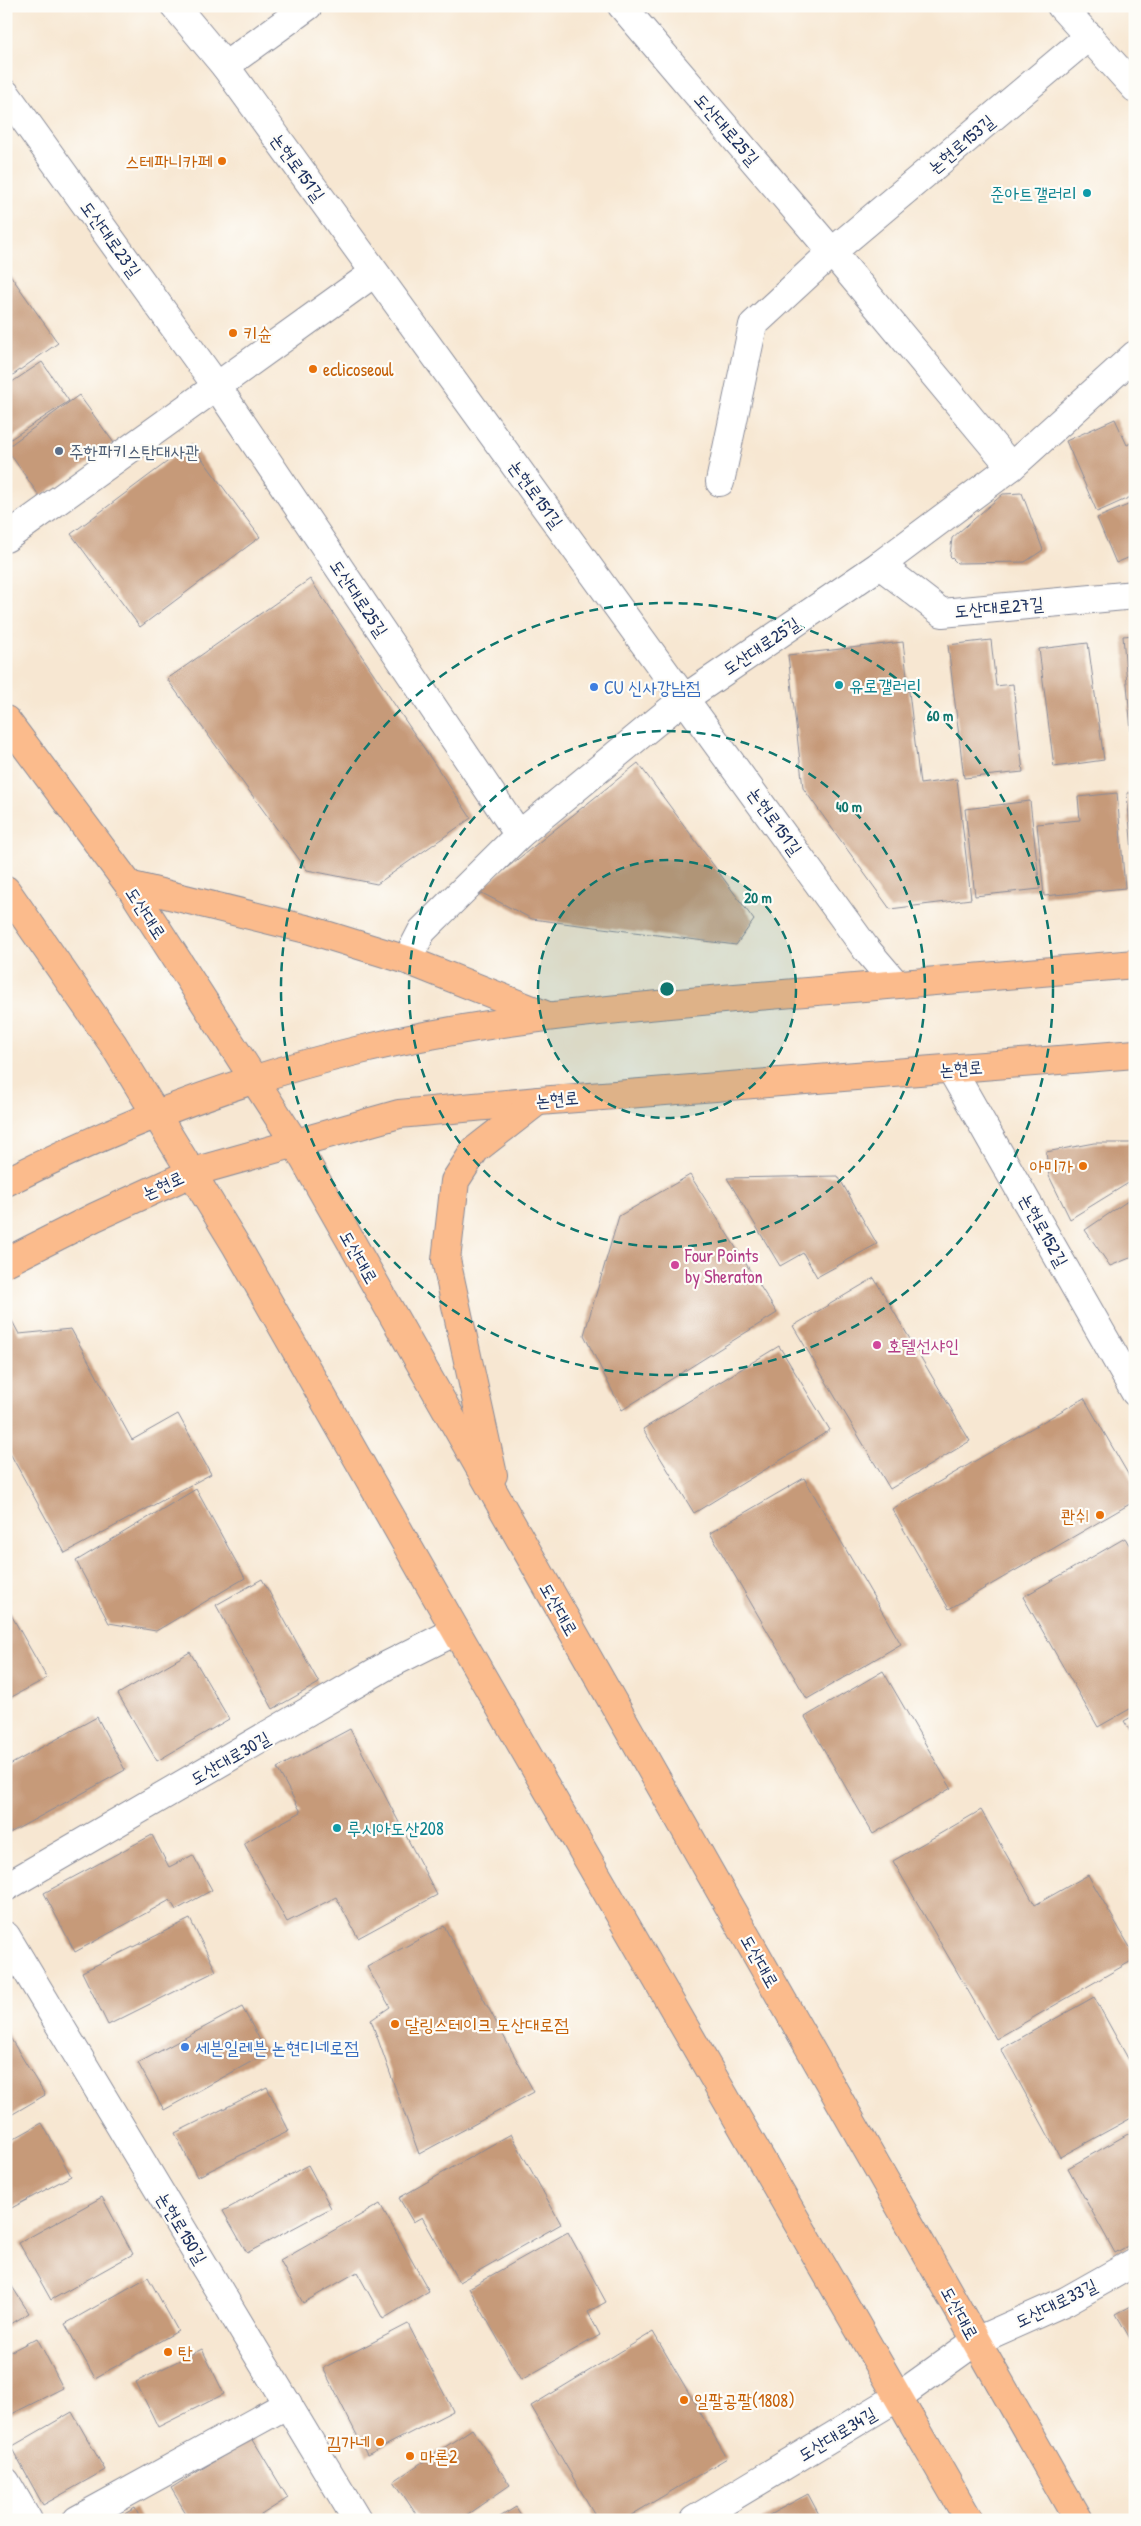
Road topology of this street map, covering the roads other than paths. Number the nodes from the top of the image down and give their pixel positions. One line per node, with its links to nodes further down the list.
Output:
1 (175, 6): 6 (street, 논현로151길)
2 (308, 6): 6 (street)
3 (622, 6): 9 (street, 도산대로25길)
4 (1061, 6): 5 (street)
5 (1090, 36): 7 (street); 9 (street, 논현로153길)
6 (225, 66): 10 (street, 논현로151길)
7 (1135, 88)
8 (6, 94): 12 (street, 도산대로23길)
9 (832, 252): 13 (street, 도산대로25길); 14 (street)
10 (374, 273): 12 (street); 18 (street, 논현로151길)
11 (1135, 355): 13 (street, 도산대로25길)
12 (216, 385): 15 (street); 20 (street, 도산대로25길)
13 (1011, 467): 16 (street, 도산대로25길)
14 (720, 482)
15 (6, 538)
16 (880, 565): 17 (street, 도산대로27길); 18 (street, 도산대로25길)
17 (1135, 595)
18 (685, 698): 20 (street, 도산대로25길); 25 (street, 논현로151길)
19 (6, 720): 21 (main road, 도산대로)
20 (518, 835): 23 (street, 도산대로25길)
21 (129, 885): 23 (main road); 29 (main road, 도산대로)
22 (6, 890): 31 (main road)
23 (407, 960): 26 (main road)
24 (1135, 964): 25 (main road)
25 (895, 984): 26 (main road)
26 (545, 1015): 29 (main road)
27 (1135, 1054): 28 (main road, 논현로)
28 (951, 1069): 30 (main road, 논현로); 36 (street, 논현로152길)
29 (253, 1079): 31 (main road); 32 (main road, 도산대로)
30 (538, 1101): 32 (main road, 논현로); 37 (main road)
31 (157, 1114): 33 (main road); 34 (main road)
32 (295, 1143): 33 (main road, 논현로); 37 (main road, 도산대로)
33 (193, 1172): 35 (main road, 논현로); 38 (main road)
34 (6, 1182)
35 (6, 1262)
36 (1135, 1392)
37 (499, 1504): 42 (main road, 도산대로)
38 (456, 1631): 39 (street, 도산대로30길); 43 (main road)
39 (6, 1887)
40 (6, 1936): 44 (street, 논현로150길)
41 (1135, 2262): 42 (street, 도산대로33길)
42 (976, 2341): 43 (street, 도산대로34길); 51 (main road, 도산대로)
43 (898, 2397): 49 (street, 도산대로34길); 50 (main road)
44 (288, 2404): 47 (street); 48 (street, 논현로150길)
45 (6, 2482): 46 (street)
46 (28, 2520)
47 (77, 2520)
48 (357, 2520)
49 (694, 2520)
50 (969, 2520)
51 (1078, 2520)

